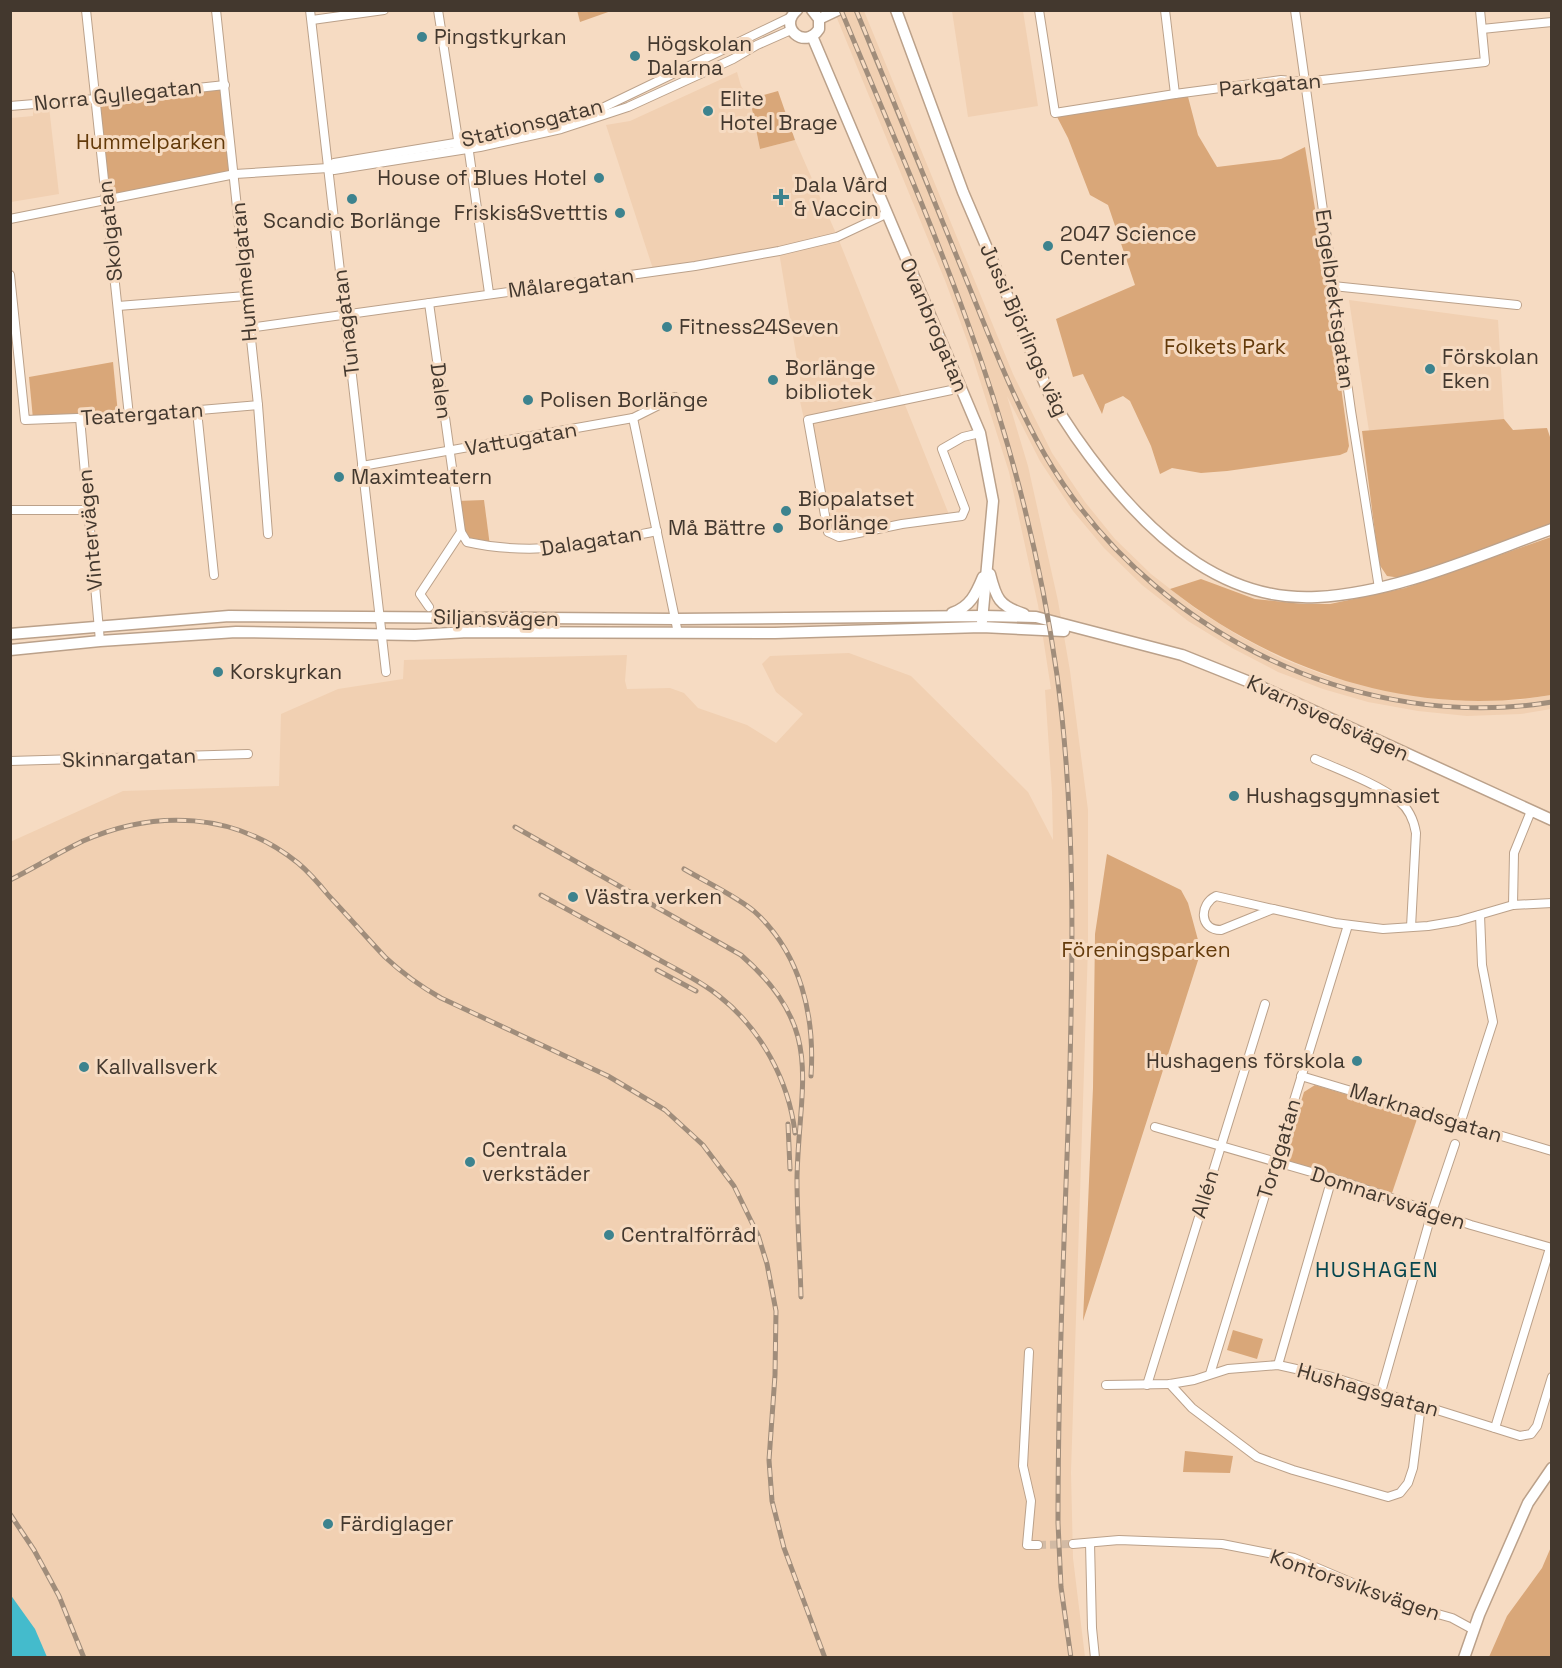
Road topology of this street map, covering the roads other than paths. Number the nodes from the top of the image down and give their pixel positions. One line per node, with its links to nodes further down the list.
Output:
1 (86, 10): 21 (street, Skolgatan)
2 (216, 10): 19 (street, Hummelgatan)
3 (384, 10): 12 (street)
4 (438, 10): 23 (street)
5 (838, 10): 13 (street)
6 (896, 10): 56 (street, Jussi Björlings väg)
7 (1039, 10): 20 (street, Parkgatan)
8 (1165, 10): 20 (street)
9 (1295, 10): 18 (street, Engelbrektsgatan)
10 (1480, 10): 15 (street)
11 (794, 14): 16 (street); 23 (street, Stationsgatan)
12 (311, 15): 24 (street, Tunagatan)
13 (819, 15): 17 (street)
14 (1551, 22): 15 (street)
15 (1482, 29): 18 (street, Parkgatan)
16 (791, 30): 17 (street); 23 (street, Stationsgatan)
17 (812, 36): 27 (street, Ovanbrogatan)
18 (1304, 82): 20 (street, Parkgatan); 30 (street, Engelbrektsgatan)
19 (225, 85): 21 (street, Norra Gyllegatan); 25 (street, Hummelgatan)
20 (1175, 94)
21 (96, 99): 22 (street, Norra Gyllegatan); 26 (street, Skolgatan)
22 (10, 106)
23 (463, 145): 24 (street, Stationsgatan); 31 (street)
24 (328, 168): 25 (street, Stationsgatan); 36 (street, Tunagatan)
25 (235, 174): 26 (street, Stationsgatan); 32 (street, Hummelgatan)
26 (107, 201): 28 (street, Stationsgatan); 35 (street, Skolgatan)
27 (886, 214): 31 (street, Målaregatan); 38 (street, Ovanbrogatan)
28 (10, 219)
29 (10, 275): 43 (street, Teatergatan)
30 (1333, 286): 34 (street); 56 (street, Engelbrektsgatan)
31 (489, 293): 33 (street, Målaregatan)
32 (246, 296): 35 (street); 37 (street, Hummelgatan)
33 (429, 303): 36 (street, Målaregatan); 46 (street, Dalen)
34 (1517, 305)
35 (118, 306): 42 (street, Skolgatan)
36 (345, 315): 37 (street, Målaregatan); 47 (street, Tunagatan)
37 (249, 328): 40 (street, Hummelgatan)
38 (961, 388): 45 (street, Ovanbrogatan); 45 (street)
39 (675, 397): 44 (street, Vattugatan)
40 (258, 405): 41 (street, Teatergatan); 53 (street, Hummelgatan)
41 (197, 411): 42 (street, Teatergatan); 55 (street)
42 (129, 416): 43 (street, Teatergatan)
43 (80, 418): 49 (street, Vintervägen)
44 (633, 418): 46 (street, Vattugatan); 51 (street)
45 (980, 433): 54 (street, Ovanbrogatan)
46 (449, 451): 47 (street, Vattugatan); 52 (street, Dalen)
47 (362, 466): 60 (street, Tunagatan)
48 (10, 510): 49 (street)
49 (88, 510): 64 (street, Vintervägen)
50 (1551, 529): 56 (street, Jussi Björlings väg)
51 (657, 531): 52 (street, Dalagatan); 62 (street)
52 (461, 532): 57 (street)
53 (268, 534)
54 (988, 564): 58 (street, Ovanbrogatan); 59 (street); 61 (street)
55 (214, 575)
56 (1379, 588)
57 (429, 607)
58 (983, 615): 59 (street, Siljansvägen); 61 (street, Kvarnsvedsvägen); 63 (street, Ovanbrogatan)
59 (943, 616): 62 (street, Siljansvägen)
60 (381, 617): 62 (street, Siljansvägen); 64 (street, Siljansvägen); 67 (street, Tunagatan)
61 (1036, 617): 68 (street, Kvarnsvedsvägen)
62 (676, 619): 65 (street)
63 (982, 627): 65 (street, Siljansvägen); 68 (street, Kvarnsvedsvägen)
64 (99, 628): 66 (street, Siljansvägen); 69 (street, Vintervägen)
65 (678, 633): 67 (street, Siljansvägen)
66 (10, 634)
67 (383, 634): 69 (street, Siljansvägen); 71 (street, Tunagatan)
68 (1097, 634): 75 (street, Kvarnsvedsvägen)
69 (100, 641): 70 (street, Siljansvägen)
70 (10, 650)
71 (386, 672)
72 (248, 754): 74 (street, Skinnargatan)
73 (1315, 759): 82 (street)
74 (10, 761)
75 (1530, 811): 76 (street, Kvarnsvedsvägen); 78 (street)
76 (1551, 820)
77 (1551, 903): 78 (street)
78 (1513, 905): 80 (street)
79 (1273, 909): 79 (street); 81 (street)
80 (1480, 915): 82 (street); 85 (street)
81 (1348, 925): 82 (street); 84 (street, Torggatan)
82 (1411, 927)
83 (1265, 1004): 88 (street, Allén)
84 (1301, 1076): 85 (street, Marknadsgatan); 90 (street, Torggatan)
85 (1460, 1124): 89 (street, Marknadsgatan)
86 (1155, 1127): 88 (street, Domnarvsvägen)
87 (1455, 1144): 92 (street)
88 (1220, 1145): 90 (street, Domnarvsvägen); 100 (street, Allén)
89 (1551, 1151)
90 (1276, 1163): 91 (street, Domnarvsvägen); 96 (street, Torggatan)
91 (1332, 1178): 92 (street, Domnarvsvägen); 95 (street)
92 (1432, 1212): 93 (street, Domnarvsvägen); 101 (street)
93 (1551, 1248): 103 (street)
94 (1029, 1352): 107 (street)
95 (1278, 1365): 96 (street, Hushagsgatan); 101 (street, Hushagsgatan)
96 (1210, 1374): 98 (street, Hushagsgatan)
97 (1551, 1377): 103 (street, Hushagsgatan)
98 (1170, 1384): 100 (street, Hushagsgatan); 102 (street)
99 (1106, 1385): 100 (street, Hushagsgatan)
100 (1147, 1385)
101 (1381, 1392): 102 (street, Hushagsgatan)
102 (1421, 1405): 103 (street, Hushagsgatan)
103 (1495, 1428)
104 (1551, 1468): 108 (street)
105 (1090, 1543): 106 (street, Kontorsviksvägen); 108 (street, Kontorsviksvägen); 109 (street)
106 (1073, 1544)
107 (1038, 1545)
108 (1474, 1630): 110 (street)
109 (1095, 1658)
110 (1464, 1658)

